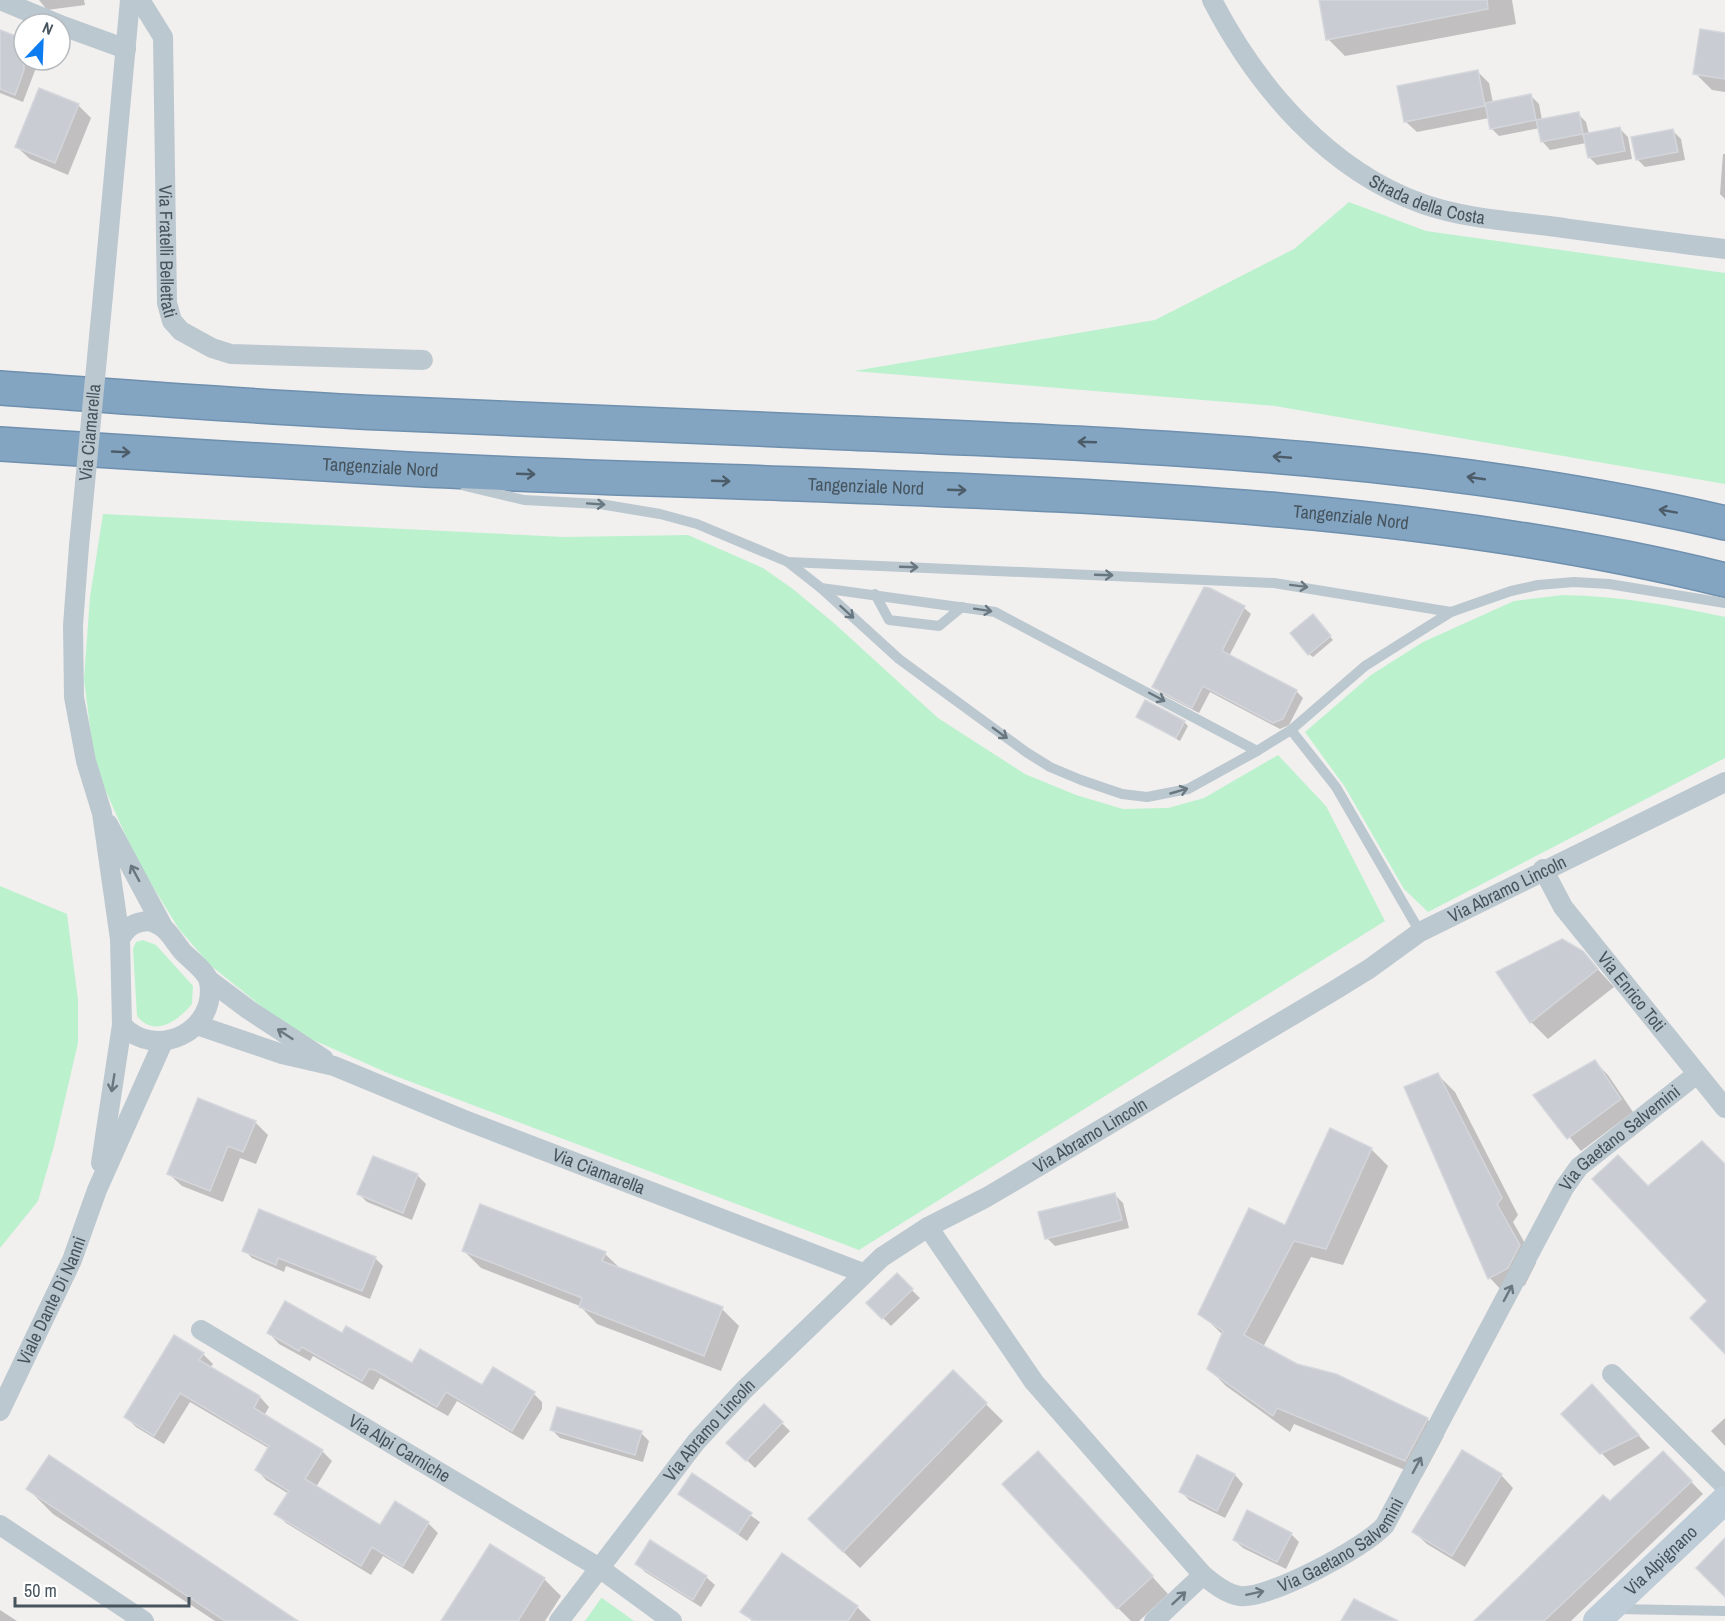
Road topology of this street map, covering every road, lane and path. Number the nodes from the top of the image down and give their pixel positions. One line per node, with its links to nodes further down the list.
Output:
1 (0, 0): 5 (street)
2 (130, 0): 7 (street, Via Ciamarella)
3 (140, 0): 9 (street, Via Fratelli Bellettati)
4 (1212, 0): 8 (street, Strada della Costa)
5 (30, 12)
6 (72, 29): 7 (street)
7 (126, 49): 24 (street, Via Ciamarella, bridge)
8 (1725, 249)
9 (423, 360)
10 (0, 388): 13 (highway, one-way to 10)
11 (0, 444): 12 (highway, Tangenziale Nord, one-way to 12)
12 (395, 468): 14 (lane, one-way to 14); 15 (highway, Tangenziale Nord, one-way to 15)
13 (1725, 523)
14 (788, 562): 16 (lane); 20 (lane, one-way to 20)
15 (1725, 580)
16 (821, 588): 17 (lane); 22 (lane, one-way to 22)
17 (875, 594): 19 (lane); 19 (lane)
18 (1725, 603): 20 (lane)
19 (962, 607): 22 (lane, one-way to 22)
20 (1451, 612): 21 (lane)
21 (1291, 730): 22 (lane); 27 (lane)
22 (1257, 751)
23 (1725, 782): 25 (street, Via Abramo Lincoln)
24 (102, 813): 26 (street, Via Ciamarella, one-way to 24); 28 (street, Via Ciamarella)
25 (1543, 869): 27 (street, Via Abramo Lincoln); 34 (street, Via Enrico Toti)
26 (162, 925): 28 (street); 29 (street)
27 (1419, 932): 37 (street, Via Abramo Lincoln)
28 (120, 939): 30 (street)
29 (209, 980): 31 (street); 33 (street, Via Ciamarella, one-way to 29)
30 (122, 1025): 32 (street); 36 (street, Viale Dante Di Nanni, one-way to 36)
31 (197, 1025): 32 (street); 33 (street, Via Ciamarella)
32 (163, 1042): 36 (street, Viale Dante Di Nanni)
33 (334, 1066): 38 (street, Via Ciamarella)
34 (1697, 1074): 35 (street, Via Enrico Toti); 46 (street, Via Gaetano Salvemini, one-way to 34)
35 (1725, 1108)
36 (97, 1190): 41 (street, Viale Dante Di Nanni)
37 (928, 1227): 38 (street, Via Abramo Lincoln); 46 (street, Via Gaetano Salvemini)
38 (862, 1273): 45 (street, Via Abramo Lincoln)
39 (201, 1330): 45 (street, Via Alpi Carniche)
40 (1612, 1374): 42 (street)
41 (0, 1412)
42 (1725, 1486)
43 (1725, 1500): 48 (street, Via Alpignano)
44 (0, 1525): 49 (street)
45 (598, 1568): 50 (street, Via Abramo Lincoln); 51 (street, Via Alpi Carniche)
46 (1203, 1575): 52 (street, one-way to 46)
47 (1725, 1611): 48 (lane)
48 (1604, 1615)
49 (144, 1621)
50 (559, 1621)
51 (672, 1621)
52 (1154, 1621)

